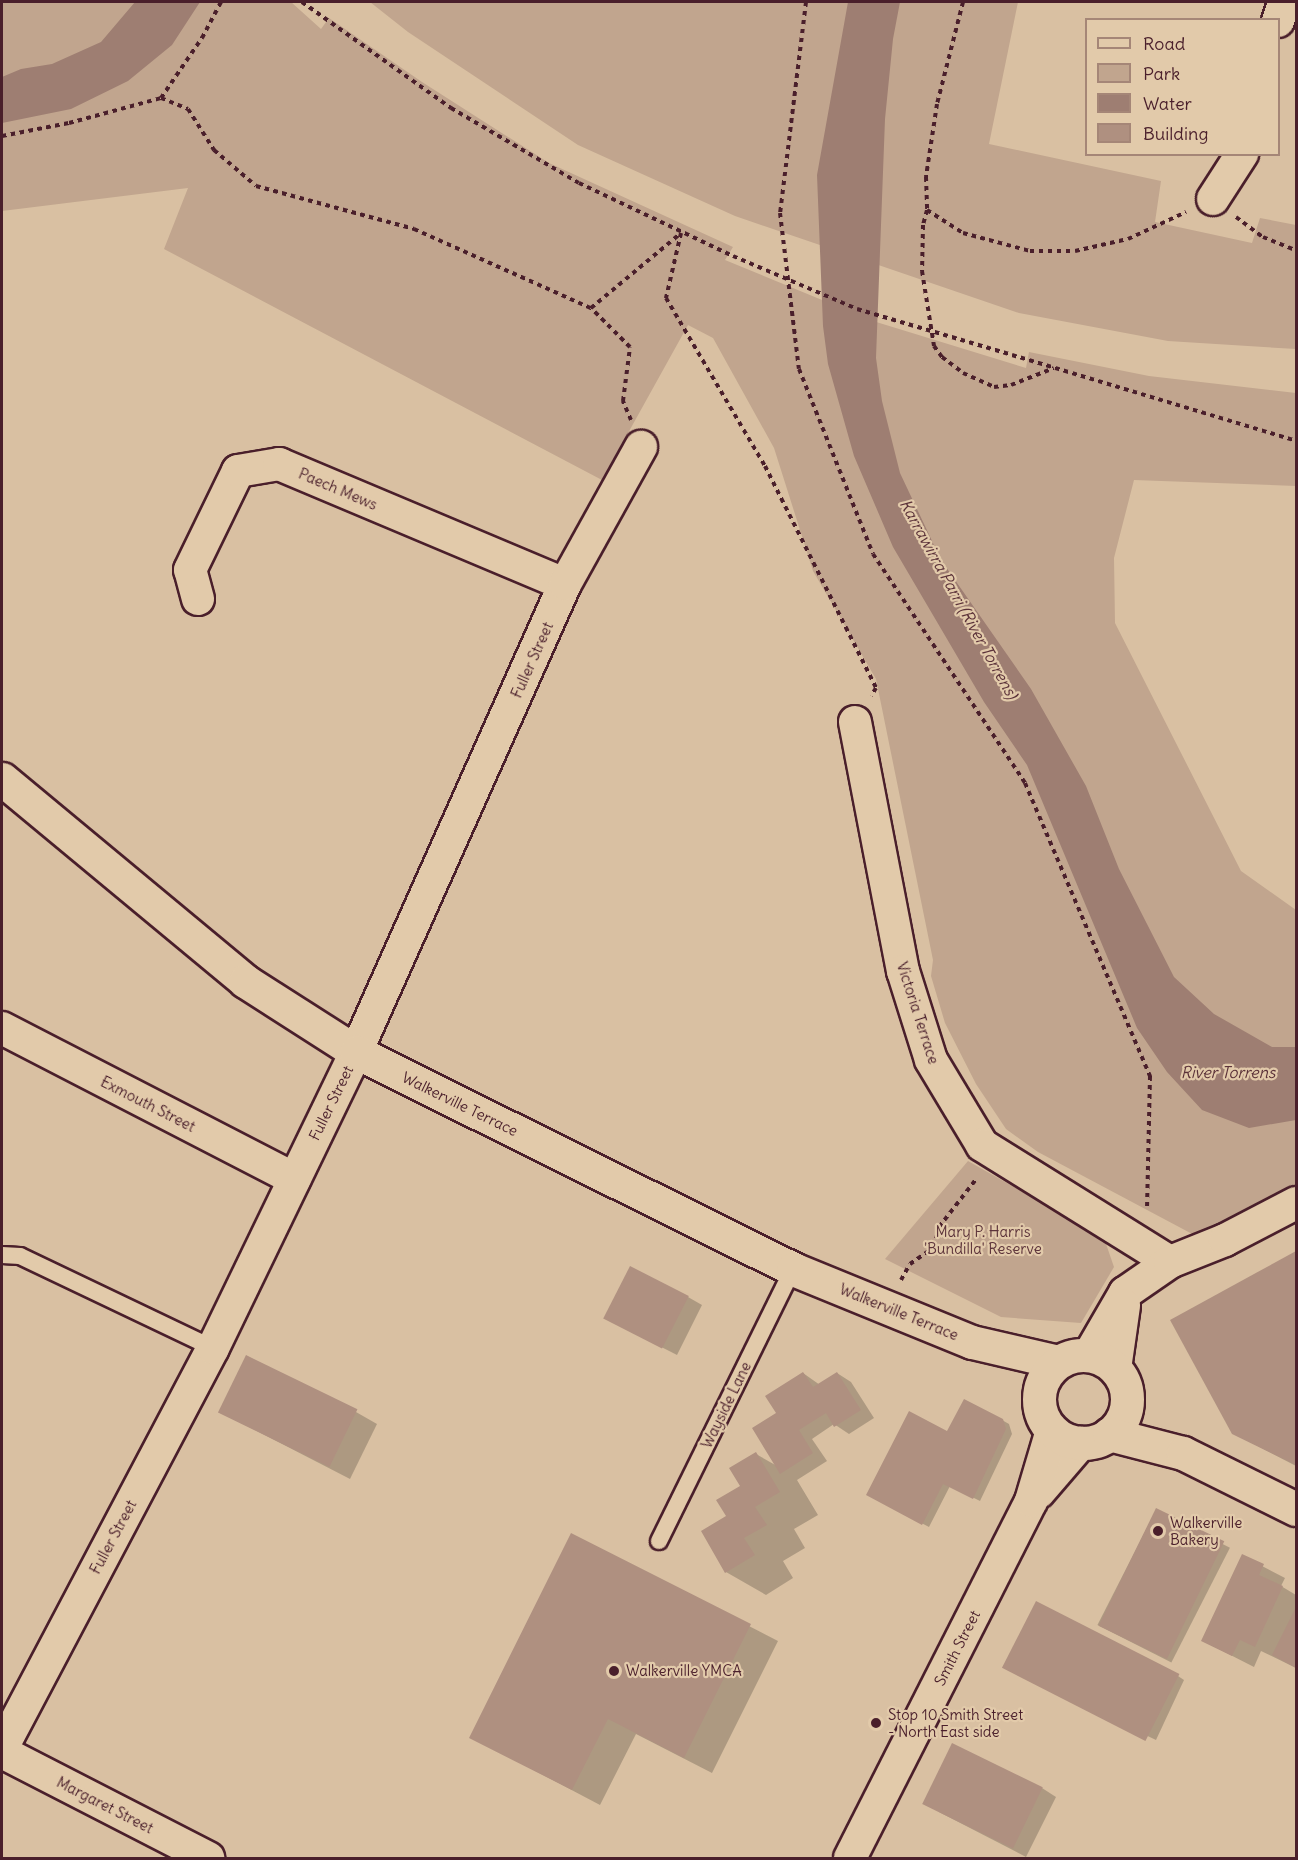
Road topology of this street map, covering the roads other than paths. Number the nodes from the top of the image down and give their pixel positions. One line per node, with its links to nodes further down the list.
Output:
1 (1284, 2): 2 (street)
2 (1279, 18)
3 (1241, 156): 4 (street)
4 (1213, 200)
5 (641, 447): 6 (street, Fuller Street)
6 (566, 584): 7 (street, Paech Mews); 11 (street, Fuller Street)
7 (198, 599)
8 (855, 722): 14 (street, Victoria Terrace)
9 (2, 779): 11 (street, Walkerville Terrace)
10 (2, 1029): 12 (street, Exmouth Street)
11 (356, 1052): 12 (street, Fuller Street); 16 (street, Walkerville Terrace)
12 (294, 1179): 18 (street, Fuller Street)
13 (1296, 1203): 14 (street)
14 (1158, 1254): 20 (street)
15 (2, 1255): 18 (lane)
16 (793, 1269): 17 (street, Walkerville Terrace); 26 (lane, Wayside Lane)
17 (972, 1342): 19 (street, Walkerville Terrace); 21 (street, Walkerville Terrace)
18 (213, 1348): 27 (street, Fuller Street)
19 (1058, 1362): 20 (street); 21 (street)
20 (1102, 1362): 22 (street)
21 (1039, 1395): 23 (street)
22 (1127, 1401): 23 (street); 24 (street)
23 (1081, 1436): 24 (street); 29 (street, Smith Street)
24 (1183, 1453): 25 (street)
25 (1296, 1509)
26 (659, 1541)
27 (2, 1750): 28 (street, Margaret Street)
28 (208, 1858)
29 (850, 1858)

